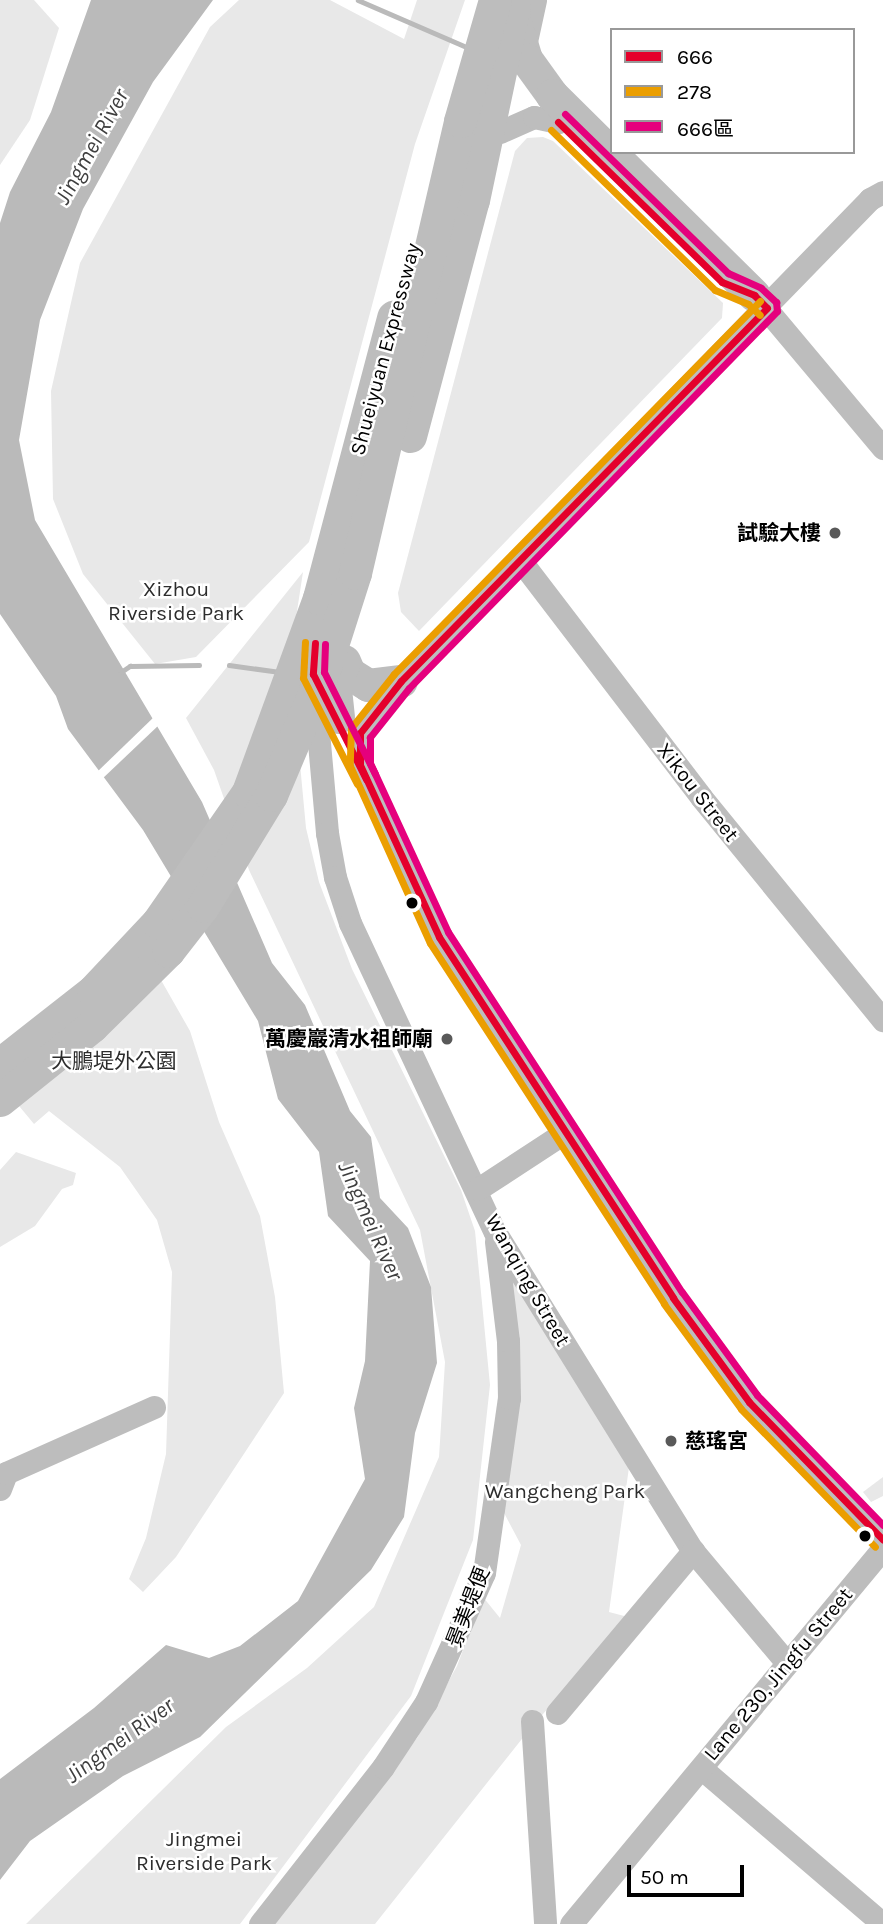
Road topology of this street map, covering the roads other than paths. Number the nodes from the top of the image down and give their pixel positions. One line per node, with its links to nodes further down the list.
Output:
1 (479, 0): 21 (highway)
2 (486, 0): 15 (street, Wanqing Street)
3 (495, 0): 22 (highway, Shueiyuan Expressway)
4 (535, 0): 5 (street)
5 (518, 9): 6 (street); 8 (highway); 14 (highway)
6 (558, 122): 7 (street); 11 (street)
7 (500, 132)
8 (610, 143)
9 (621, 154): 11 (highway)
10 (879, 201): 11 (street)
11 (761, 301): 12 (street); 13 (street)
12 (883, 448)
13 (520, 560): 16 (street); 20 (street, Xikou Street)
14 (344, 661): 16 (highway); 17 (highway)
15 (313, 674): 17 (street); 19 (street, Wanqing Street)
16 (401, 681): 18 (street)
17 (342, 731): 18 (street); 19 (street)
18 (360, 765): 23 (street)
19 (323, 777): 24 (street, Wanqing Street)
20 (883, 1020)
21 (0, 1065)
22 (0, 1100)
23 (565, 1132): 24 (street); 28 (street)
24 (478, 1189): 25 (street, Wanqing Street)
25 (495, 1232): 30 (street, Wanqing Street); 35 (street, 景美堤便)
26 (154, 1407): 27 (street)
27 (0, 1489)
28 (883, 1540)
29 (883, 1548): 31 (street, Lane 230, Jingfu Street)
30 (694, 1551): 31 (street, Wanqing Street); 32 (street)
31 (787, 1663): 34 (street, Lane 230, Jingfu Street)
32 (557, 1713)
33 (533, 1721): 36 (street)
34 (701, 1768): 37 (street, Lane 230, Jingfu Street); 38 (street)
35 (260, 1924)
36 (545, 1924)
37 (571, 1924)
38 (883, 1924)

